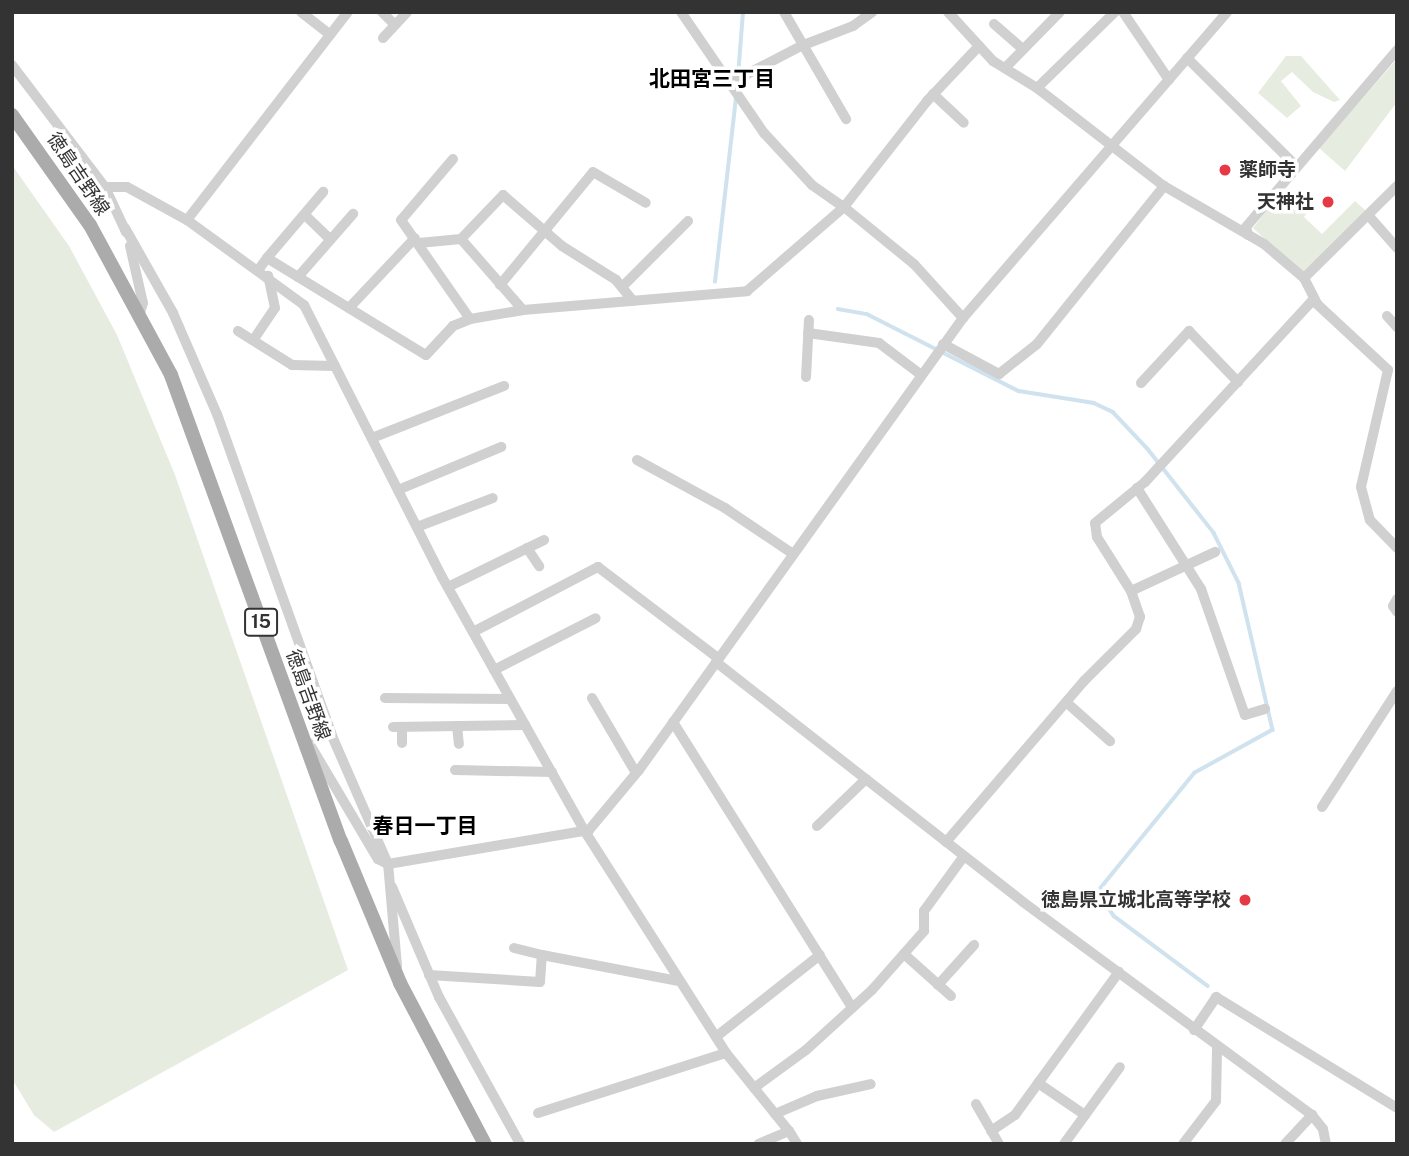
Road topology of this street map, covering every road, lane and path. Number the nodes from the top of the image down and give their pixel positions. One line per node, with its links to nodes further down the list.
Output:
1 (301, 12): 15 (street)
2 (348, 12): 15 (street)
3 (382, 12): 14 (street)
4 (407, 12): 14 (street)
5 (681, 12): 25 (street)
6 (784, 12): 17 (street)
7 (872, 12): 17 (street)
8 (948, 12): 18 (street)
9 (1059, 12): 19 (street)
10 (1115, 12): 26 (street)
11 (1123, 12): 24 (street)
12 (1227, 12): 21 (street)
13 (994, 24): 19 (street)
14 (395, 25): 16 (street)
15 (330, 35): 43 (street)
16 (383, 38)
17 (802, 46): 25 (street); 29 (street)
18 (979, 46): 23 (street); 27 (street)
19 (1023, 49): 23 (street)
20 (1397, 50): 33 (street)
21 (1187, 58): 24 (street); 33 (street)
22 (12, 65): 36 (street)
23 (1005, 68): 26 (street)
24 (1168, 80): 31 (street)
25 (728, 84): 39 (street)
26 (1037, 88): 31 (street)
27 (933, 94): 30 (street); 39 (street)
28 (12, 115): 63 (main road, 徳島吉野線 / 15)
29 (846, 119)
30 (964, 123)
31 (1112, 146): 34 (street); 65 (street)
32 (453, 159): 50 (street)
33 (1296, 166): 47 (street)
34 (1164, 186): 47 (street); 72 (street)
35 (1397, 186): 42 (street)
36 (105, 187): 43 (street); 45 (street)
37 (323, 192): 41 (street)
38 (646, 202): 46 (street)
39 (844, 207): 60 (street); 65 (street)
40 (353, 214): 48 (street)
41 (304, 215): 48 (street); 52 (street)
42 (1368, 215): 51 (street); 56 (street)
43 (187, 220): 53 (street)
44 (688, 221): 58 (street)
45 (125, 228): 63 (street); 123 (street)
46 (546, 232): 49 (street); 57 (street); 58 (street)
47 (1248, 235): 56 (street)
48 (330, 239): 55 (street)
49 (461, 239): 50 (street); 57 (street)
50 (417, 240): 61 (street); 66 (street)
51 (1397, 248)
52 (267, 258): 53 (street); 55 (street)
53 (259, 269): 54 (street)
54 (268, 276): 71 (street); 73 (street)
55 (298, 277): 61 (street)
56 (1304, 278): 59 (street)
57 (500, 285): 62 (street)
58 (623, 286): 60 (street)
59 (1314, 299): 76 (street); 88 (street)
60 (633, 300): 62 (street)
61 (349, 308): 66 (street)
62 (523, 310): 66 (street)
63 (140, 313): 110 (main road, 徳島吉野線 / 15)
64 (1387, 316): 68 (street)
65 (962, 318): 72 (street)
66 (470, 319)
67 (809, 320): 70 (street)
68 (1397, 327)
69 (237, 331): 71 (street)
70 (808, 333): 74 (street); 75 (street)
71 (254, 339): 73 (street)
72 (943, 344): 74 (street)
73 (335, 366): 79 (street)
74 (920, 374): 89 (street)
75 (806, 377)
76 (1238, 382): 77 (street); 82 (street)
77 (1141, 383)
78 (504, 386): 79 (street)
79 (372, 438): 83 (street)
80 (501, 447): 83 (street)
81 (637, 460): 89 (street)
82 (1137, 488): 91 (street); 94 (street)
83 (398, 490): 85 (street)
84 (493, 498): 85 (street)
85 (417, 527): 93 (street)
86 (544, 540): 87 (street)
87 (527, 548): 92 (street); 93 (street)
88 (1397, 548)
89 (790, 552): 99 (street)
90 (1215, 552): 91 (street)
91 (1186, 564): 94 (street); 106 (street)
92 (539, 566)
93 (448, 587): 98 (street)
94 (1131, 591): 105 (street)
95 (1397, 599): 96 (street)
96 (1397, 612)
97 (596, 618): 100 (street)
98 (473, 632): 99 (street); 100 (street)
99 (717, 660): 107 (street); 117 (street)
100 (494, 670): 104 (street)
101 (1397, 691): 118 (street)
102 (385, 698): 104 (street)
103 (592, 698): 116 (street)
104 (510, 699): 108 (street)
105 (1066, 702): 111 (street); 121 (street)
106 (1265, 709)
107 (673, 722): 116 (street); 129 (street)
108 (525, 724): 109 (street); 115 (street)
109 (457, 726): 112 (street); 113 (street)
110 (300, 731): 123 (street); 132 (main road, 徳島吉野線 / 15)
111 (1110, 741)
112 (402, 743)
113 (459, 744)
114 (455, 770): 115 (street)
115 (552, 772): 120 (street)
116 (636, 774): 120 (street)
117 (866, 779): 119 (street); 121 (street)
118 (1322, 807)
119 (817, 825)
120 (584, 830): 123 (street); 133 (street)
121 (946, 842): 122 (street)
122 (964, 856): 127 (street); 130 (street)
123 (388, 864): 124 (street)
124 (390, 883): 131 (street); 132 (street)
125 (974, 945): 134 (street)
126 (514, 948): 128 (street)
127 (904, 954): 134 (street); 136 (street)
128 (542, 955): 131 (street); 133 (street)
129 (820, 955): 136 (street); 138 (street)
130 (1119, 972): 137 (street); 142 (street)
131 (429, 975): 155 (street)
132 (398, 978): 154 (main road, 徳島吉野線 / 15)
133 (678, 981): 138 (street)
134 (938, 985): 135 (street)
135 (951, 996)
136 (852, 1007): 144 (street)
137 (1194, 1030): 139 (street); 146 (street)
138 (717, 1037): 140 (street)
139 (1217, 1048): 150 (street); 153 (street)
140 (726, 1053): 144 (street); 147 (street)
141 (1120, 1067): 149 (street)
142 (1038, 1083): 149 (street); 152 (street)
143 (871, 1084): 148 (street)
144 (754, 1088): 148 (street)
145 (976, 1104): 152 (street)
146 (1397, 1108)
147 (538, 1113)
148 (775, 1114): 151 (street)
149 (1085, 1115): 159 (street)
150 (1312, 1115): 160 (street); 161 (street)
151 (789, 1131): 156 (street); 157 (street)
152 (991, 1131): 158 (street)
153 (1184, 1143)
154 (485, 1144)
155 (520, 1144)
156 (759, 1144)
157 (797, 1144)
158 (999, 1144)
159 (1064, 1144)
160 (1285, 1144)
161 (1326, 1144)

